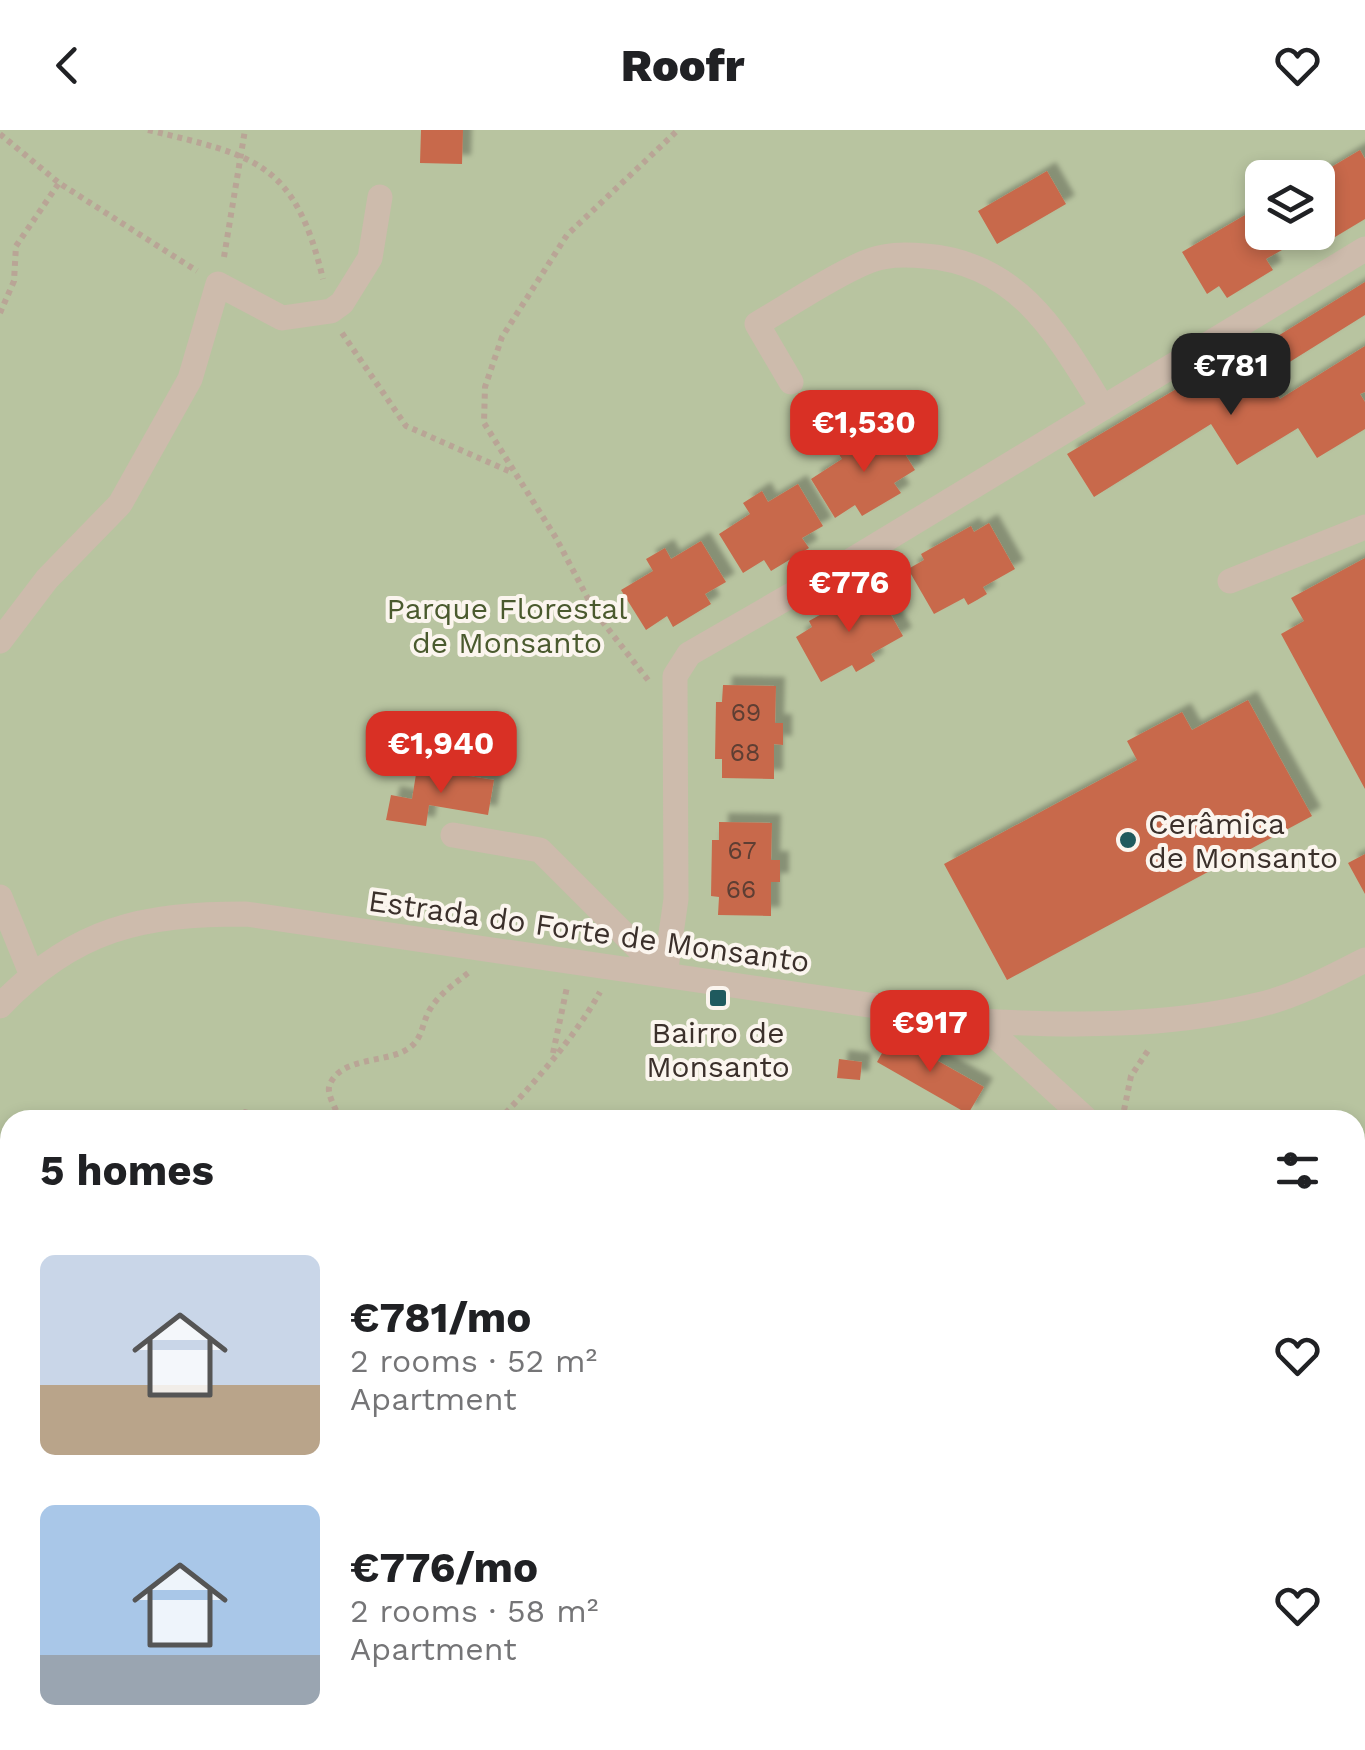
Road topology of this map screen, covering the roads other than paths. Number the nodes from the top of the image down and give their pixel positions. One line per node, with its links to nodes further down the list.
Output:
1 (380, 197): 7 (street)
2 (1365, 248): 4 (street)
3 (791, 382): 4 (street)
4 (1102, 408): 12 (street)
5 (1365, 527): 6 (street)
6 (1230, 581)
7 (0, 641)
8 (453, 836): 12 (street)
9 (0, 897): 11 (street)
10 (1365, 960): 14 (street, Estrada do Forte de Monsanto)
11 (32, 973): 12 (street, Estrada do Forte de Monsanto); 13 (street, Estrada do Forte de Monsanto)
12 (665, 975): 14 (street, Estrada do Forte de Monsanto)
13 (0, 1006)
14 (979, 1021): 15 (street)
15 (1076, 1110)

